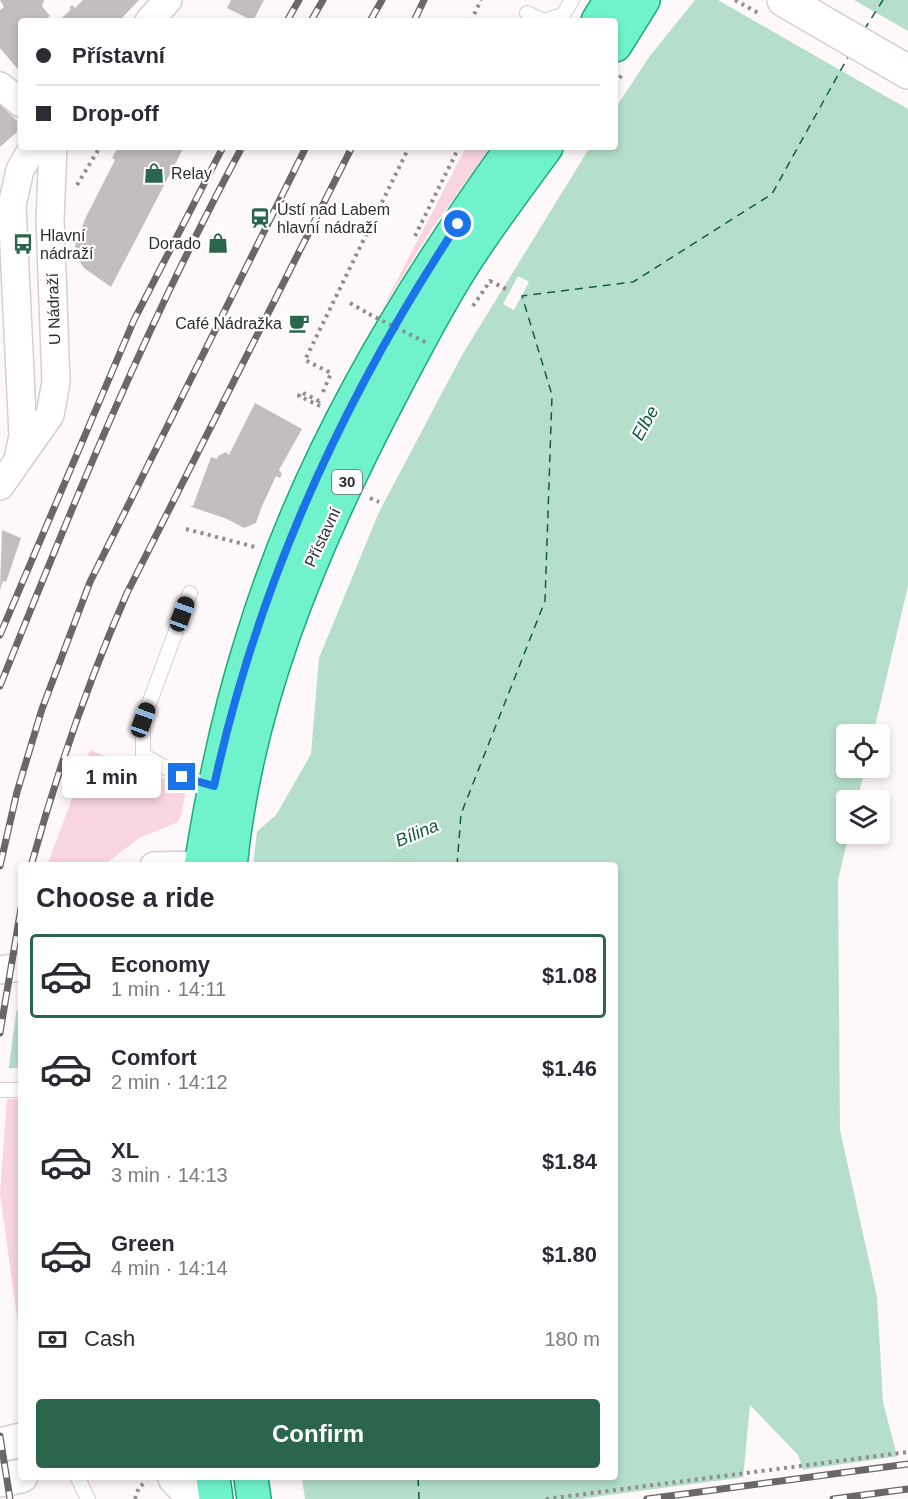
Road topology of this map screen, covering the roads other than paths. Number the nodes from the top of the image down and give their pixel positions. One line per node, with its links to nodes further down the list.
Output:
1 (168, 0): 7 (street)
2 (572, 0): 9 (lane)
3 (611, 0): 10 (main road)
4 (644, 0): 11 (main road)
5 (784, 0): 12 (main road)
6 (527, 13): 8 (lane)
7 (151, 18)
8 (538, 18)
9 (554, 18)
10 (600, 18)
11 (618, 40)
12 (908, 72)
13 (0, 86): 14 (street)
14 (18, 101)
15 (19, 150): 20 (street)
16 (31, 150): 21 (street, U Nádraží)
17 (53, 150): 21 (street, U Nádraží)
18 (511, 150): 24 (main road, Přístavní / 30)
19 (544, 150): 25 (main road, Přístavní / 30)
20 (0, 165)
21 (17, 460): 22 (street, U Nádraží)
22 (0, 486)
23 (190, 592): 24 (lane)
24 (214, 786): 26 (main road, Přístavní / 30)
25 (230, 860)
26 (201, 862)
27 (18, 968): 28 (street)
28 (0, 970)
29 (0, 1090): 30 (lane)
30 (18, 1090)
31 (18, 1441): 32 (main road)
32 (0, 1444)
33 (18, 1477): 34 (main road)
34 (0, 1480)
35 (79, 1480): 39 (lane)
36 (166, 1480): 40 (main road)
37 (213, 1480): 41 (main road)
38 (251, 1480): 42 (main road)
39 (88, 1499)
40 (195, 1499)
41 (216, 1499)
42 (254, 1499)

